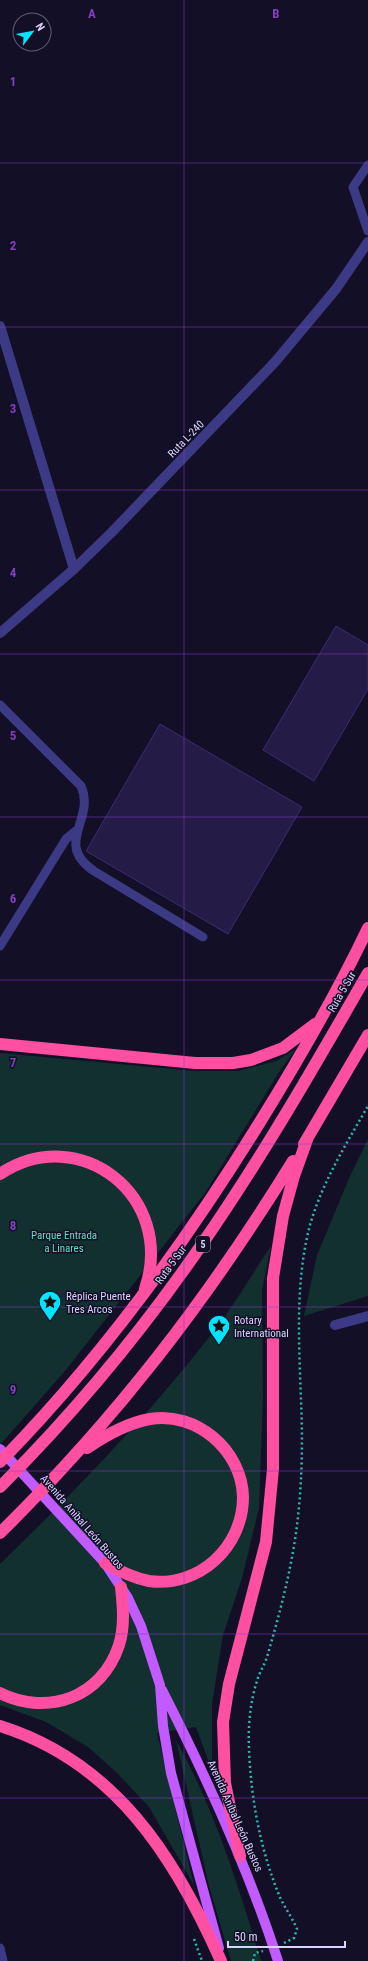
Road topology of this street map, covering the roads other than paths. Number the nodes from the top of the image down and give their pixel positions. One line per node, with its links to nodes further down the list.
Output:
1 (368, 166): 2 (lane)
2 (368, 231)
3 (368, 242): 5 (street, Ruta L-240)
4 (0, 326): 5 (street)
5 (74, 569): 6 (street, Ruta L-240)
6 (0, 633)
7 (0, 704): 8 (lane)
8 (77, 830): 10 (lane); 11 (lane)
9 (368, 928): 13 (highway)
10 (204, 937)
11 (0, 946)
12 (368, 973): 24 (highway, Ruta 5 Sur / 5)
13 (320, 1019): 15 (highway); 18 (highway)
14 (368, 1035): 16 (highway)
15 (0, 1044)
16 (308, 1137): 22 (highway); 31 (highway)
17 (0, 1174): 18 (highway)
18 (143, 1296): 23 (highway)
19 (368, 1316): 20 (street)
20 (335, 1325)
21 (0, 1449): 26 (main road, Avenida Aníbal León Bustos)
22 (74, 1457): 25 (highway); 26 (highway)
23 (0, 1462)
24 (0, 1487)
25 (0, 1532)
26 (105, 1563): 27 (main road, Avenida Aníbal León Bustos)
27 (121, 1587): 28 (main road, Avenida Aníbal León Bustos); 29 (highway)
28 (160, 1685): 31 (main road, Avenida Aníbal León Bustos); 34 (main road, Avenida Aníbal León Bustos)
29 (0, 1693)
30 (0, 1726): 34 (highway)
31 (240, 1856): 35 (main road, Avenida Aníbal León Bustos)
32 (0, 1948): 33 (lane)
33 (3, 1961)
34 (222, 1961)
35 (278, 1961)

